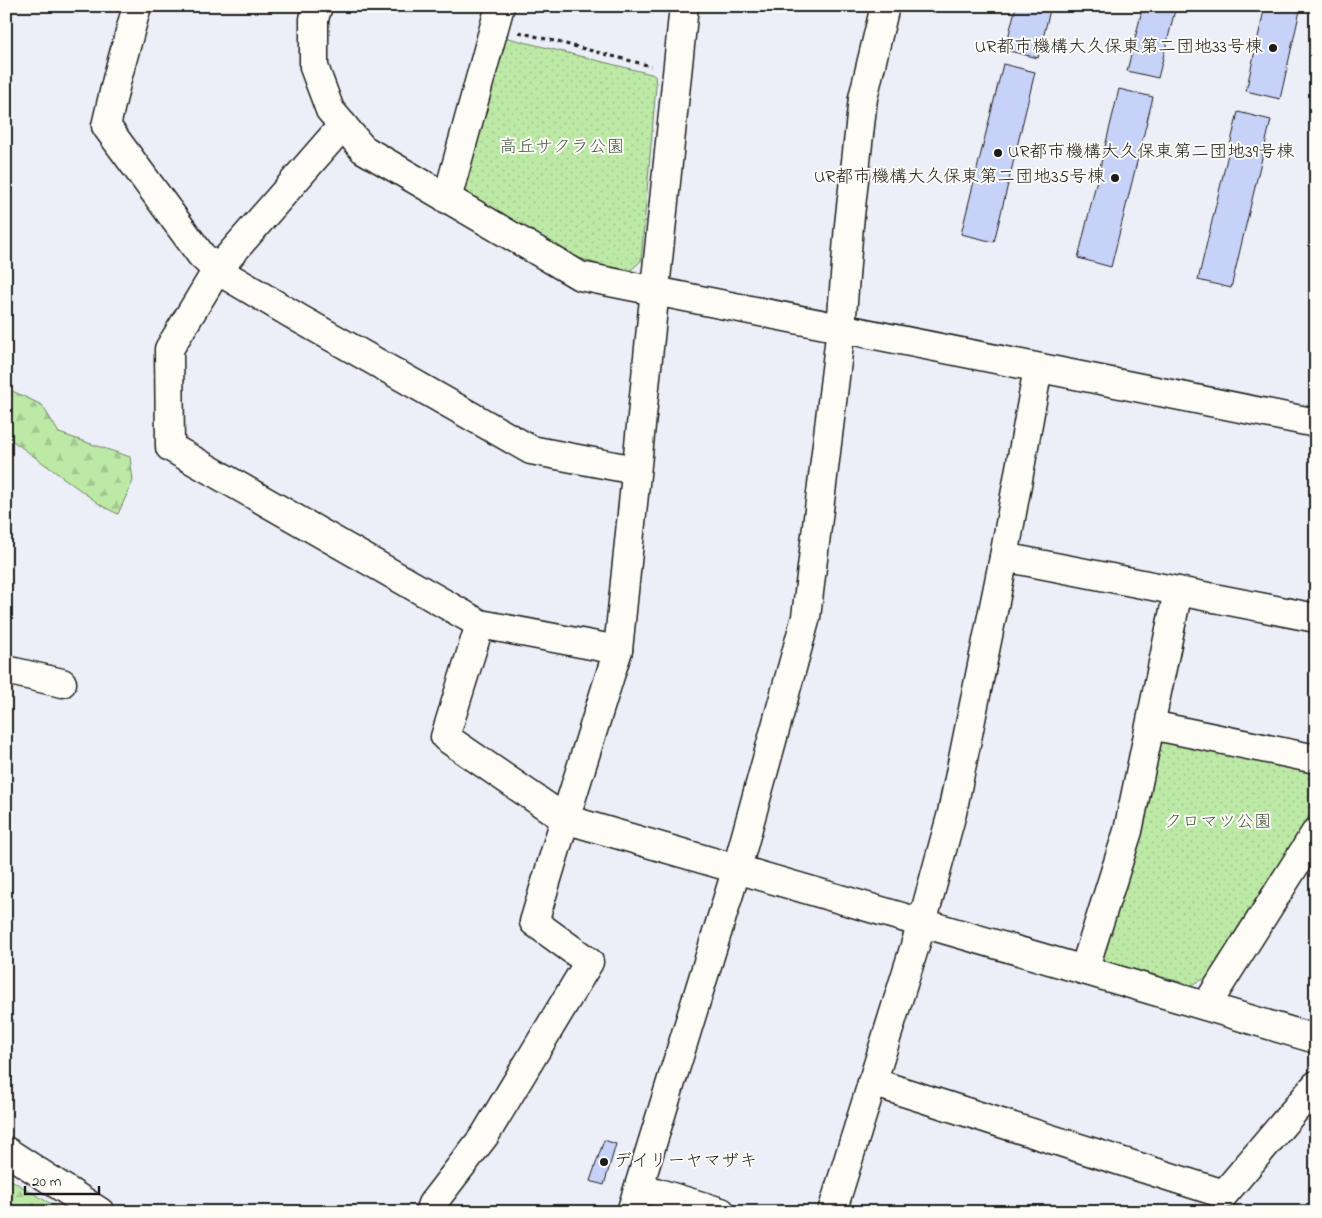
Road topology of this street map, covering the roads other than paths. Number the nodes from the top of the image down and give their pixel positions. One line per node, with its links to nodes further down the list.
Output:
1 (137, 6): 8 (street)
2 (318, 6): 6 (street)
3 (684, 6): 9 (street)
4 (885, 6): 10 (street)
5 (497, 16): 7 (street)
6 (343, 125): 7 (street); 8 (street)
7 (447, 199): 9 (street)
8 (217, 270): 13 (street); 17 (street)
9 (655, 291): 10 (street); 13 (street)
10 (841, 328): 11 (street); 25 (street)
11 (1038, 368): 12 (street); 14 (street)
12 (1316, 424)
13 (636, 470): 18 (street)
14 (1004, 557): 15 (street); 26 (street)
15 (1178, 591): 16 (street); 21 (street)
16 (1316, 618)
17 (480, 624): 18 (street); 23 (street)
18 (618, 650): 23 (street)
19 (6, 670): 20 (street)
20 (62, 683)
21 (1151, 725): 22 (street); 27 (street)
22 (1316, 759)
23 (565, 820): 25 (street); 35 (street)
24 (1316, 832): 28 (street)
25 (737, 868): 26 (street); 33 (street)
26 (922, 924): 27 (street); 30 (street)
27 (1084, 970): 28 (street)
28 (1206, 1006): 29 (street)
29 (1316, 1039)
30 (872, 1082): 31 (street); 37 (street)
31 (1316, 1085)
32 (6, 1152): 34 (street)
33 (635, 1199): 36 (street)
34 (100, 1212)
35 (429, 1212)
36 (721, 1212)
37 (832, 1212)

